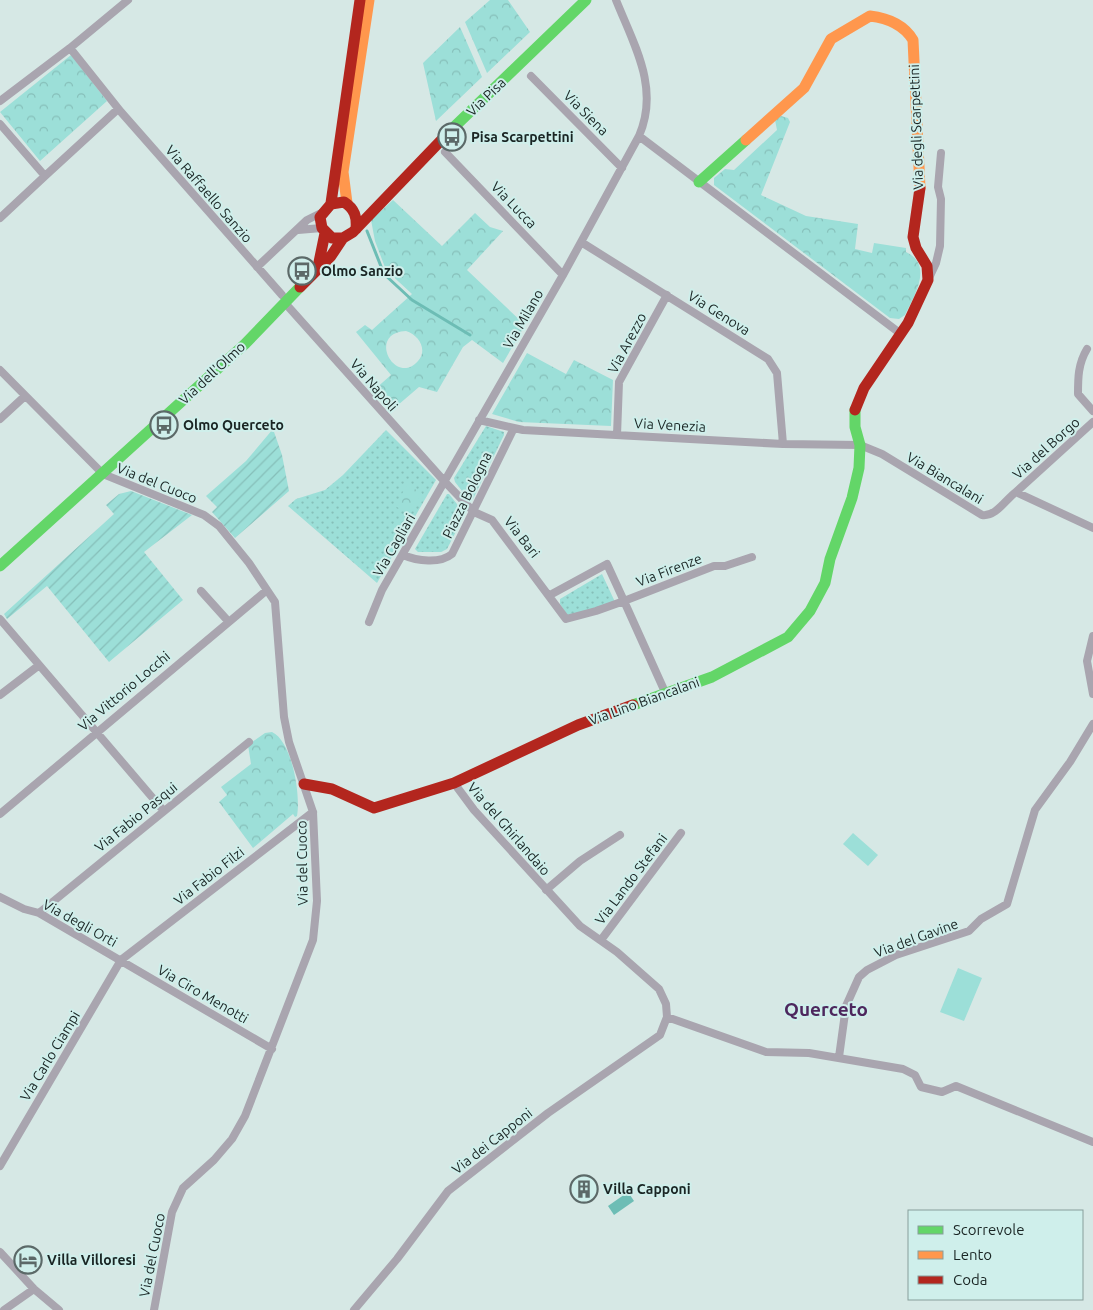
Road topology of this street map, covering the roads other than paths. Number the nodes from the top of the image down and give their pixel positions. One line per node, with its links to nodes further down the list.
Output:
1 (128, 0): 6 (street)
2 (360, 0): 18 (street)
3 (369, 0): 19 (street)
4 (586, 0): 17 (street, Via Pisa)
5 (616, 0): 11 (street)
6 (70, 48): 8 (street); 9 (street, Via Raffaello Sanzio)
7 (531, 76): 14 (street, Via Siena)
8 (0, 101)
9 (118, 109): 15 (street); 27 (street, Via Raffaello Sanzio)
10 (0, 124): 15 (street)
11 (639, 136): 14 (street); 16 (street)
12 (445, 152): 29 (street, Via Lucca)
13 (941, 153): 30 (street)
14 (622, 168): 26 (street, Via Milano)
15 (44, 176): 21 (street)
16 (699, 182): 30 (street, Via degli Scarpettini); 33 (street)
17 (387, 195): 19 (street, Via Pisa); 22 (street, Via Pisa)
18 (331, 203): 19 (street); 20 (street)
19 (351, 207): 22 (street)
20 (321, 213): 23 (street); 24 (street)
21 (0, 218)
22 (356, 229): 25 (street, Via dell'Olmo)
23 (298, 230): 24 (street); 27 (street)
24 (323, 230): 25 (street); 28 (street)
25 (343, 238): 28 (street, Via dell'Olmo)
26 (581, 242): 29 (street, Via Milano); 31 (street, Via Genova)
27 (257, 267): 32 (street, Via Raffaello Sanzio)
28 (318, 268): 32 (street, Via dell'Olmo)
29 (563, 275): 39 (street, Via Milano)
30 (928, 280): 33 (street)
31 (667, 295): 42 (street, Via Arezzo); 43 (street, Via Genova)
32 (284, 299): 45 (street, Via dell'Olmo); 46 (street, Via Napoli)
33 (901, 334): 44 (street, Via Lino Biancalani)
34 (1087, 349): 37 (street)
35 (0, 370): 36 (street)
36 (25, 396): 38 (street); 45 (street)
37 (1093, 410)
38 (0, 419)
39 (480, 420): 41 (street, Via Venezia); 46 (street, Via Milano)
40 (1093, 422): 47 (street, Via del Borgo)
41 (514, 428): 42 (street, Via Venezia); 48 (street, Piazza Bologna)
42 (617, 435): 43 (street, Via Venezia)
43 (783, 444): 44 (street, Via Venezia)
44 (860, 446): 47 (street, Via Biancalani); 63 (street, Via Lino Biancalani)
45 (103, 474): 52 (street, Via dell'Olmo); 53 (street, Via del Cuoco)
46 (445, 482): 48 (street, Via Bari); 50 (street, Via Cagliari)
47 (1016, 492): 49 (street)
48 (474, 512): 50 (street, Piazza Bologna); 55 (street, Via Bari)
49 (1093, 528)
50 (403, 555): 59 (street, Via Cagliari)
51 (752, 557): 56 (street, Via Firenze)
52 (0, 566)
53 (267, 590): 58 (street, Via Vittorio Locchi); 70 (street, Via del Cuoco)
54 (201, 591): 58 (street)
55 (550, 595): 56 (street, Via Bari); 56 (street)
56 (624, 601): 63 (street)
57 (0, 620): 61 (street)
58 (228, 621): 67 (street, Via Vittorio Locchi)
59 (369, 622)
60 (1093, 636): 62 (street)
61 (38, 666): 65 (street); 67 (street)
62 (1091, 674): 64 (street)
63 (665, 692): 69 (street, Via Lino Biancalani)
64 (1093, 694)
65 (0, 695)
66 (1093, 724): 83 (street, Via del Gavine)
67 (95, 732): 71 (street); 73 (street, Via Vittorio Locchi)
68 (249, 742): 71 (street, Via Fabio Pasqui)
69 (454, 783): 70 (street, Via Lino Biancalani); 76 (street, Via del Ghirlandaio)
70 (304, 784): 72 (street, Via del Cuoco)
71 (163, 810): 78 (street, Via Fabio Pasqui)
72 (313, 812): 80 (street, Via Fabio Filzi); 82 (street, Via del Cuoco)
73 (0, 814)
74 (682, 833): 79 (street, Via Lando Stefani)
75 (620, 835): 76 (street, Via del Ghirlandaio)
76 (546, 890): 79 (street, Via del Ghirlandaio)
77 (0, 896): 78 (street, Via degli Orti)
78 (39, 913): 80 (street, Via degli Orti)
79 (602, 940): 81 (street, Via del Ghirlandaio)
80 (121, 960): 82 (street, Via Ciro Menotti); 85 (street, Via Carlo Ciampi)
81 (667, 1017): 83 (street); 91 (street, Via dei Capponi)
82 (272, 1049): 90 (street, Via del Cuoco)
83 (839, 1057): 84 (street)
84 (1093, 1142)
85 (0, 1166)
86 (0, 1252): 87 (street)
87 (34, 1289): 88 (street); 89 (street)
88 (4, 1310)
89 (59, 1310)
90 (154, 1310)
91 (354, 1310)

